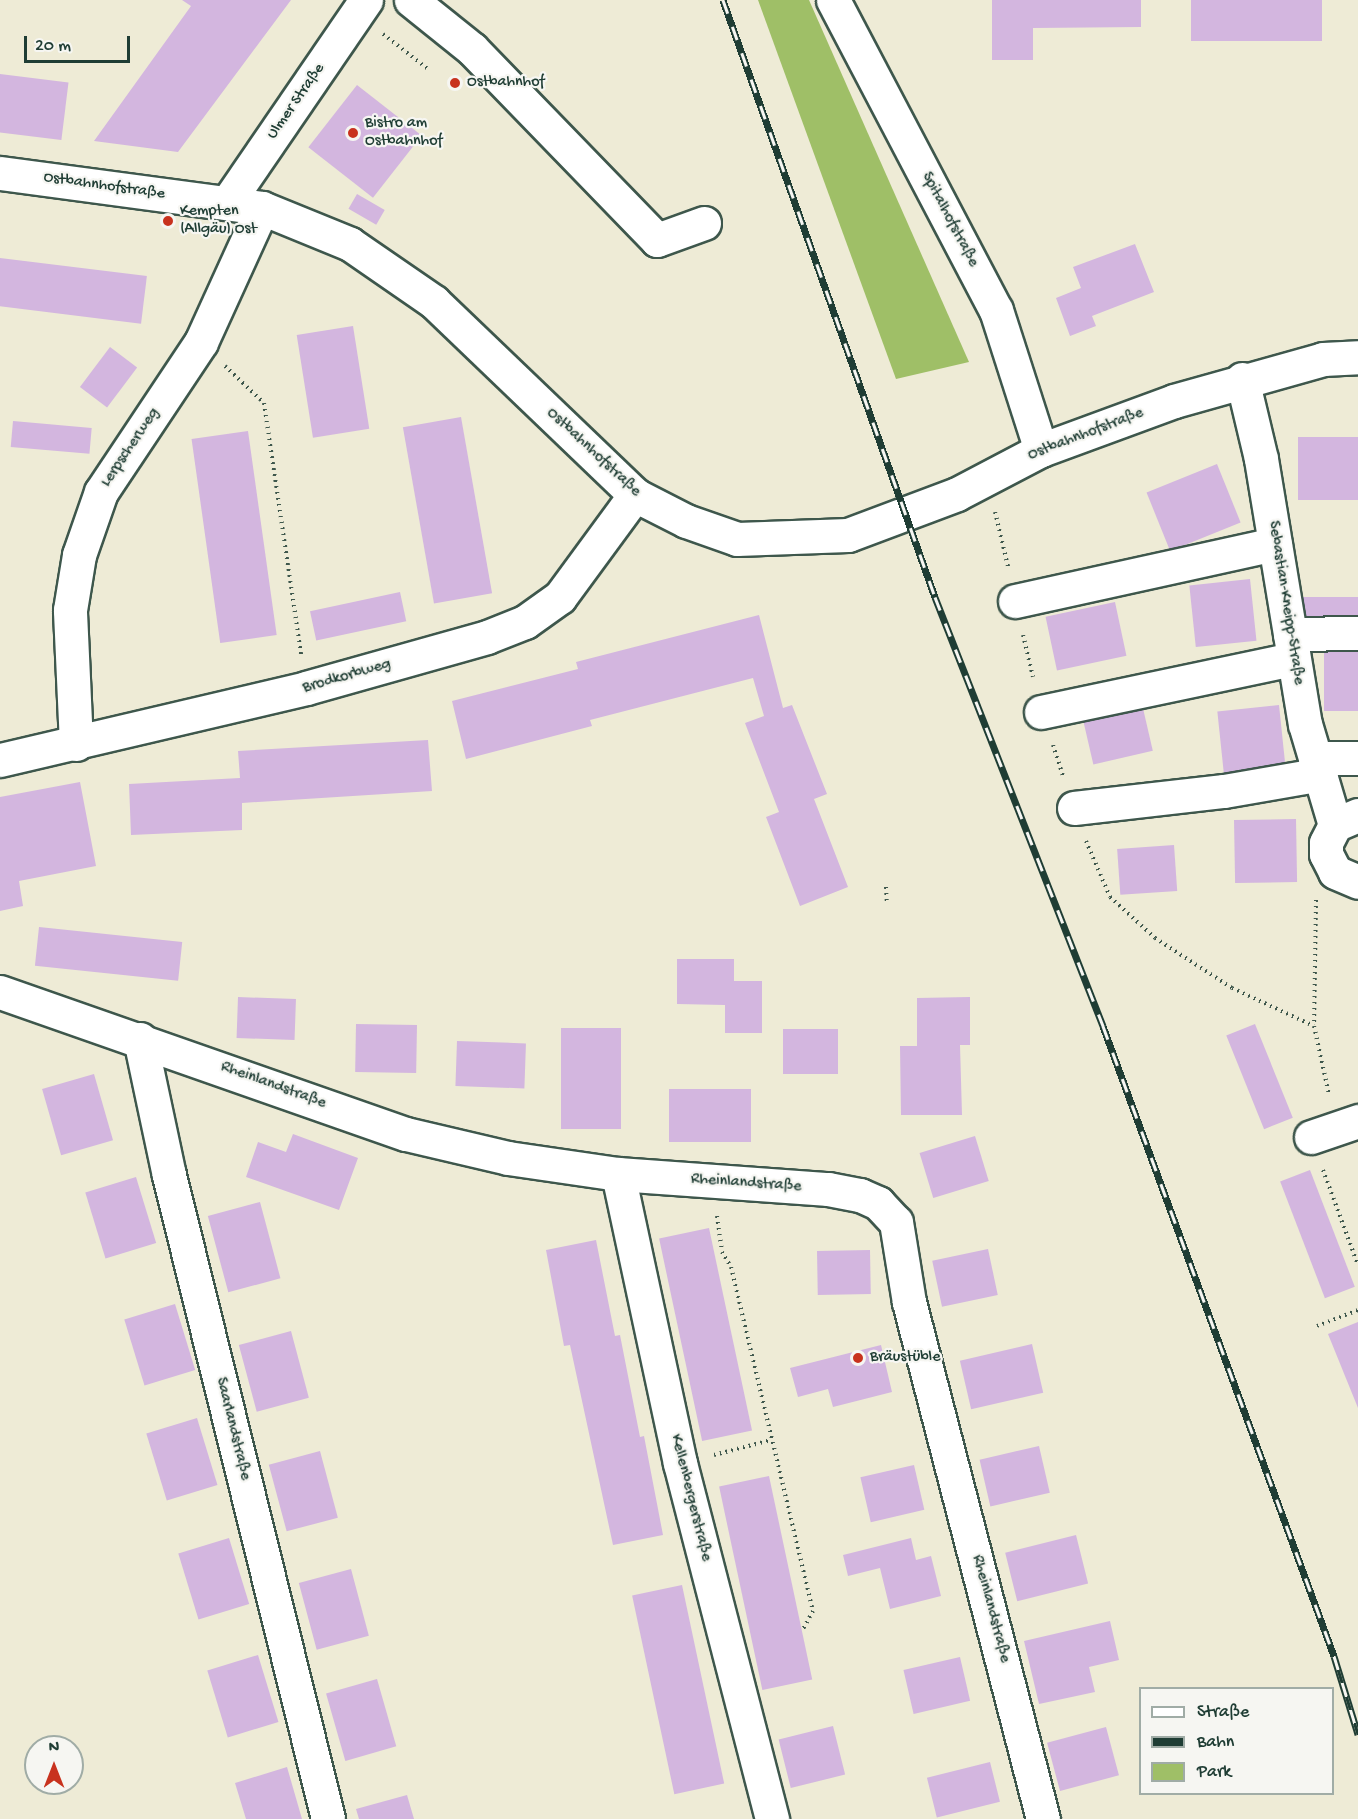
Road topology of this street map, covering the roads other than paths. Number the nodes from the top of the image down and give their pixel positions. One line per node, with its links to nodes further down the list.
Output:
1 (366, 0): 5 (street, Ulmer Straße)
2 (411, 0): 7 (street)
3 (832, 0): 10 (street, Spitalhofstraße)
4 (0, 173): 5 (street, Ostbahnhofstraße)
5 (227, 203): 6 (street, Ostbahnhofstraße)
6 (262, 208): 11 (street, Ostbahnhofstraße); 17 (street, Lerpscherweg)
7 (704, 223)
8 (1358, 357): 9 (street, Ostbahnhofstraße)
9 (1242, 379): 10 (street, Ostbahnhofstraße); 12 (street, Sebastian-Kneipp-Straße)
10 (1041, 450): 11 (street, Ostbahnhofstraße)
11 (635, 495): 17 (street, Brodkorbweg)
12 (1275, 544): 13 (street); 15 (street, Sebastian-Kneipp-Straße)
13 (1015, 601)
14 (1358, 633): 15 (street)
15 (1291, 647): 16 (street); 20 (street, Sebastian-Kneipp-Straße)
16 (1041, 712)
17 (76, 744): 19 (street, Brodkorbweg)
18 (1358, 758): 20 (street)
19 (0, 760)
20 (1318, 766): 21 (street); 22 (street, Sebastian-Kneipp-Straße)
21 (1074, 808)
22 (1347, 820): 23 (street, Sebastian-Kneipp-Straße)
23 (1347, 877)
24 (0, 992): 25 (street, Rheinlandstraße)
25 (140, 1038): 26 (street, Rheinlandstraße); 27 (street, Saarlandstraße)
26 (618, 1174): 28 (street, Kellenbergerstraße); 29 (street, Rheinlandstraße)
27 (328, 1819)
28 (772, 1819)
29 (1043, 1819)

